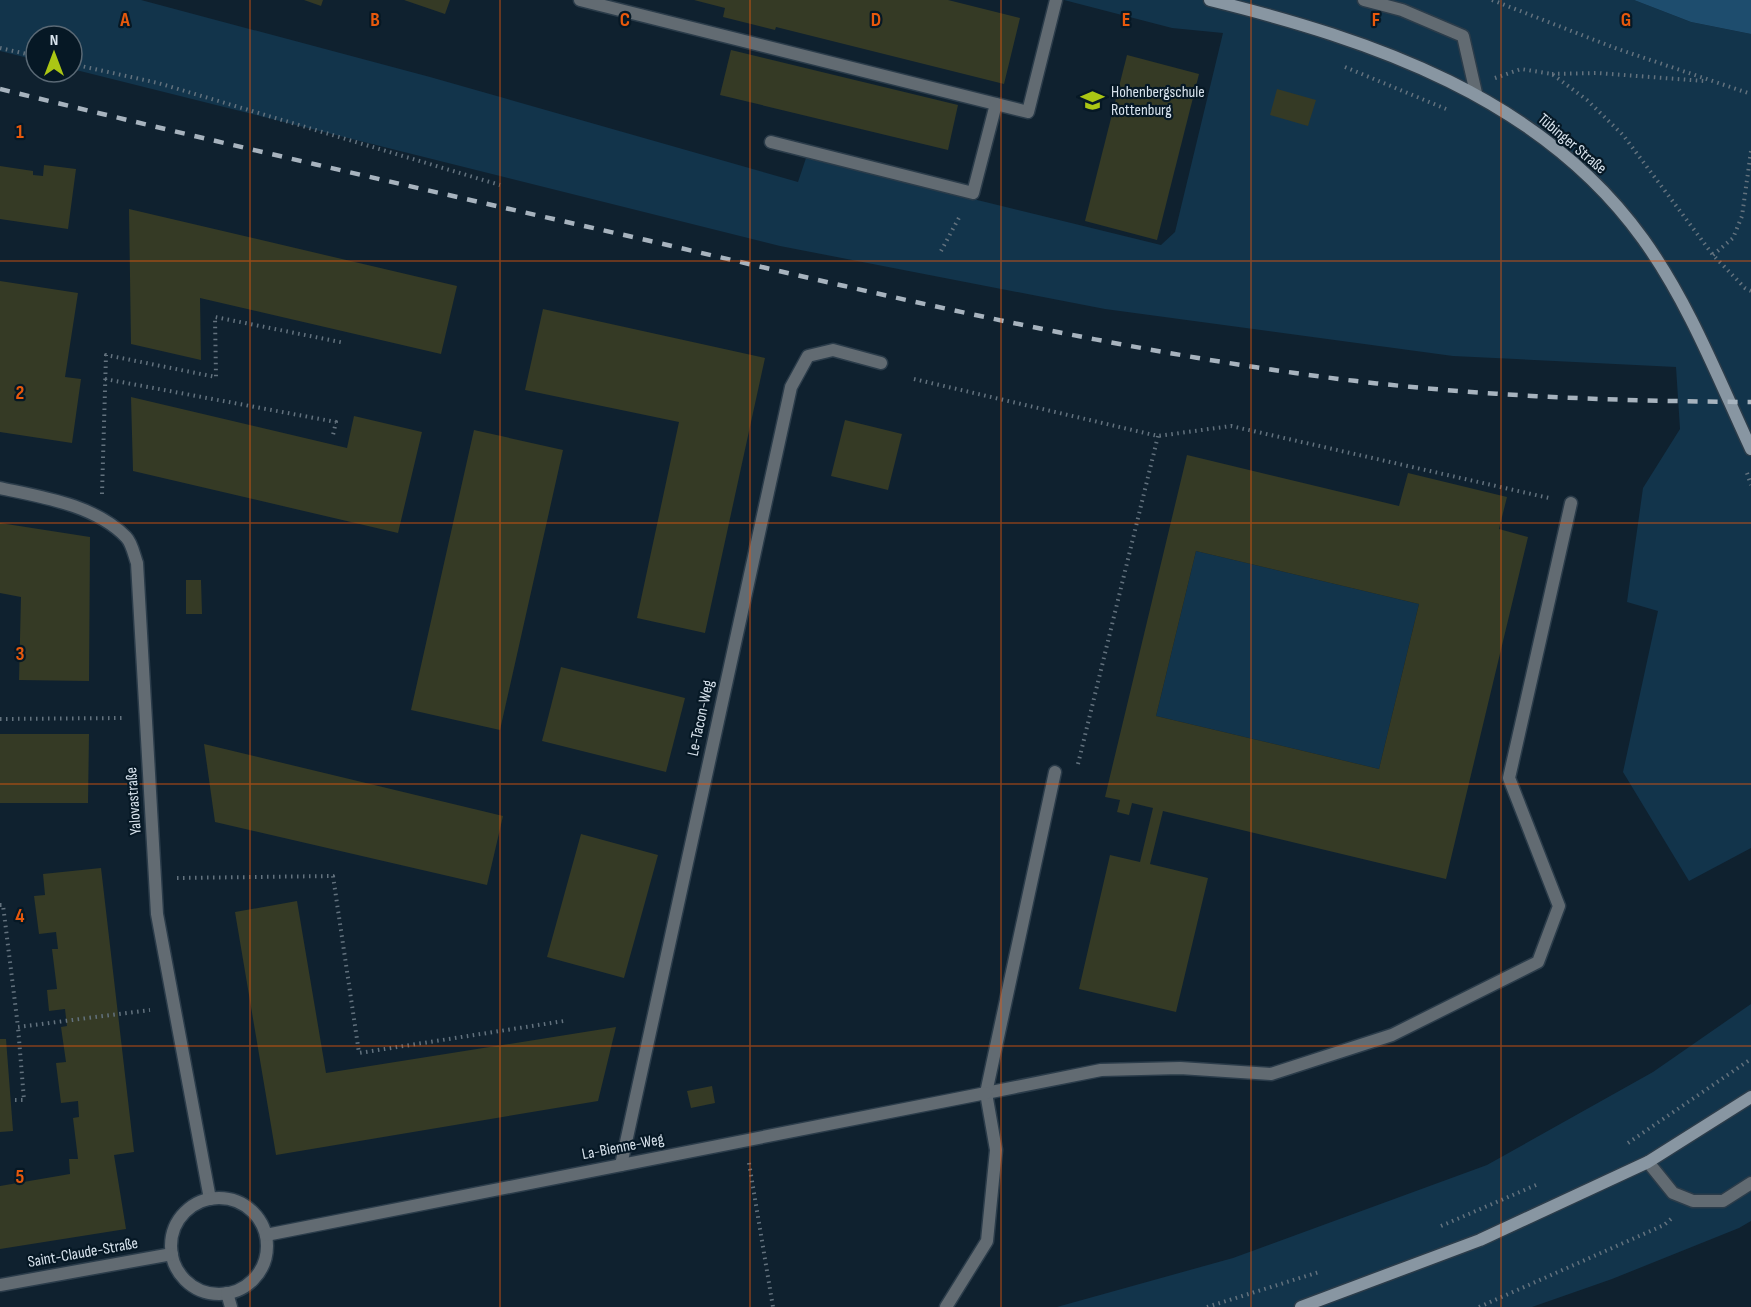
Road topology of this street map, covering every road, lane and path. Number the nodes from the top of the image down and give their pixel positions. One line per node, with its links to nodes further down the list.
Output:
1 (580, 0): 14 (street)
2 (1056, 0): 14 (street)
3 (1210, 0): 12 (main road, Tübinger Straße)
4 (1365, 0): 12 (street)
5 (1492, 0): 11 (path)
6 (0, 48): 7 (path)
7 (24, 53)
8 (1342, 66): 15 (path)
9 (84, 67): 18 (path)
10 (1552, 74): 11 (path); 12 (path); 21 (path)
11 (1712, 81): 13 (path)
12 (1476, 93): 29 (main road, Tübinger Straße)
13 (1751, 94)
14 (996, 104): 19 (street)
15 (1450, 111)
16 (771, 142): 19 (street)
17 (1751, 151): 21 (path)
18 (500, 185)
19 (973, 193): 20 (path)
20 (941, 251)
21 (1713, 255): 22 (path)
22 (1751, 291)
23 (345, 343): 25 (path)
24 (881, 363): 50 (street, Le-Tacon-Weg)
25 (105, 379): 27 (path); 34 (path)
26 (914, 379): 28 (path)
27 (333, 435)
28 (1158, 436): 33 (path); 37 (path)
29 (1751, 449)
30 (1742, 463): 31 (path)
31 (1751, 485)
32 (0, 488): 34 (street, Yalovastraße)
33 (1571, 503): 44 (street, La-Bienne-Weg)
34 (102, 519): 35 (street, Yalovastraße)
35 (146, 718): 36 (path); 38 (street, Yalovastraße)
36 (0, 719)
37 (1055, 772): 44 (street)
38 (155, 879): 40 (street, Yalovastraße); 41 (path)
39 (0, 905): 42 (path)
40 (175, 1007): 42 (path); 53 (street, Yalovastraße)
41 (564, 1021)
42 (18, 1027): 46 (path)
43 (1751, 1059): 48 (path)
44 (987, 1093): 47 (street, La-Bienne-Weg); 63 (street)
45 (1751, 1097): 49 (main road)
46 (15, 1100)
47 (746, 1140): 50 (street, La-Bienne-Weg); 62 (path)
48 (1621, 1147)
49 (1648, 1162): 54 (street); 65 (main road)
50 (621, 1164): 56 (street, La-Bienne-Weg)
51 (1545, 1181): 55 (path)
52 (1751, 1183): 54 (street)
53 (210, 1199): 56 (street); 57 (street)
54 (1693, 1201): 66 (path)
55 (1436, 1228)
56 (266, 1235): 60 (street)
57 (172, 1254): 59 (street, Saint-Claude-Straße); 60 (street)
58 (1327, 1269): 64 (path)
59 (0, 1284)
60 (227, 1293): 61 (street)
61 (231, 1307)
62 (773, 1307)
63 (946, 1307)
64 (1207, 1307)
65 (1300, 1307)
66 (1479, 1307)

